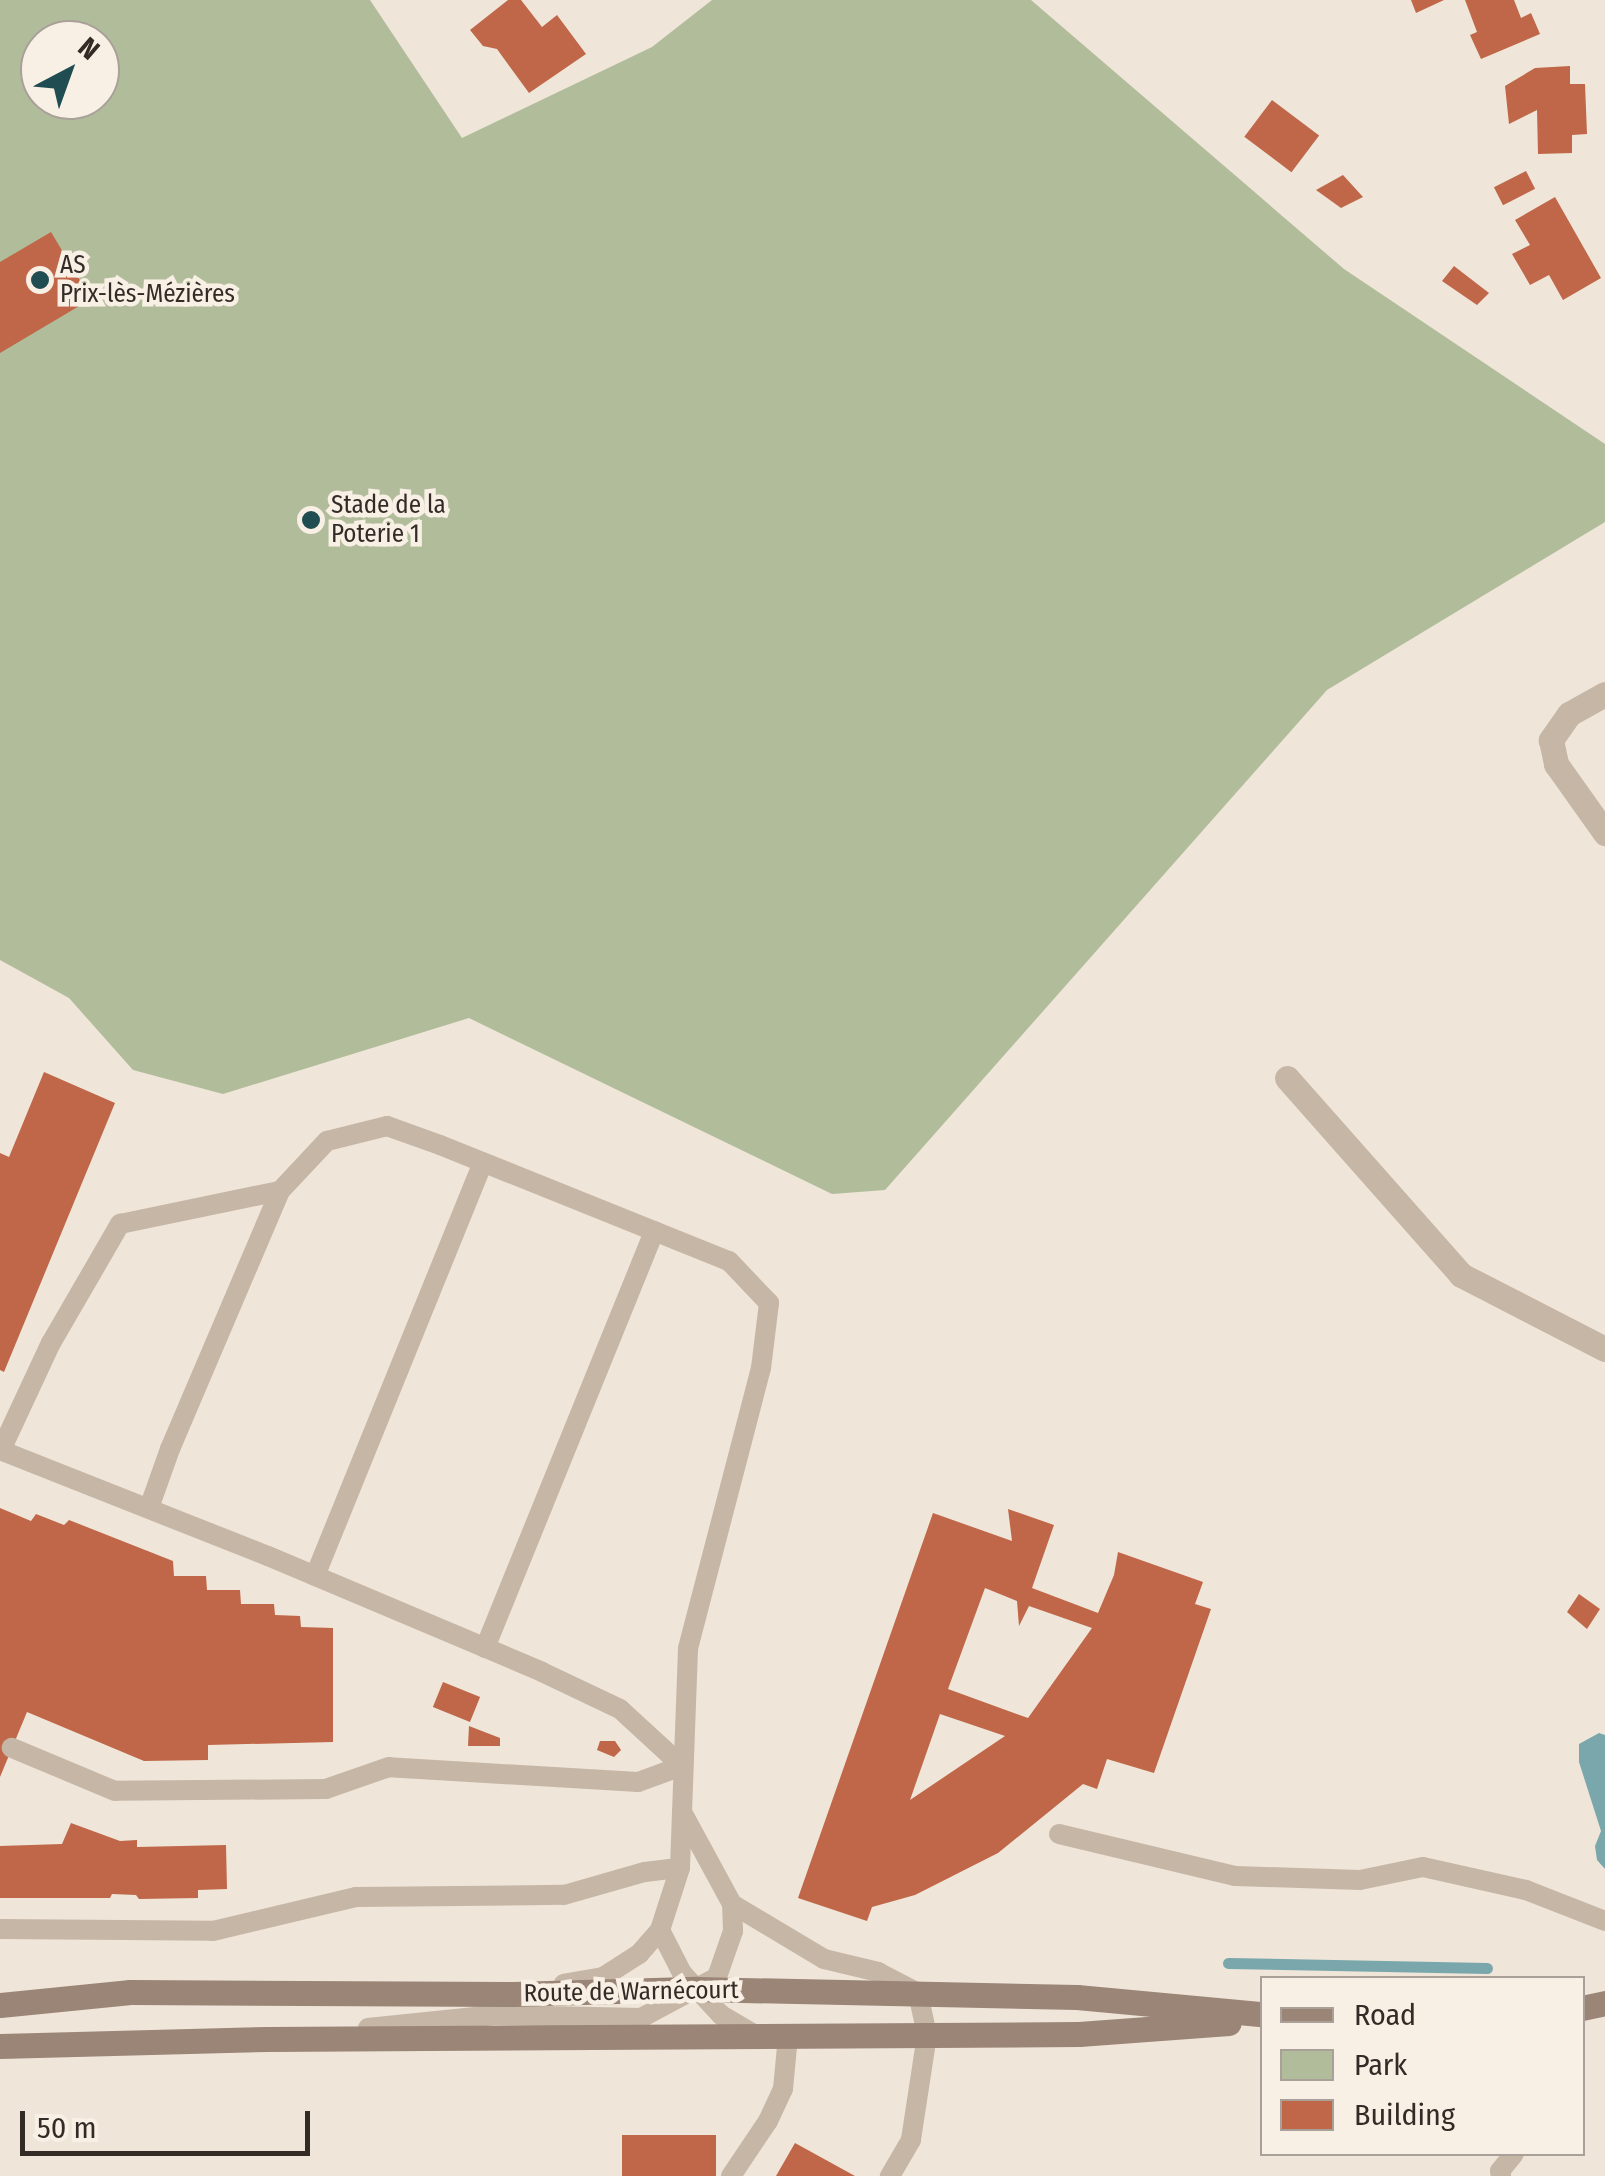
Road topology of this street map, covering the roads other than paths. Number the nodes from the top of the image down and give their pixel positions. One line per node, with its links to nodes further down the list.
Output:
1 (1605, 694): 2 (street)
2 (1605, 833)
3 (1287, 1078): 7 (street)
4 (482, 1163): 5 (lane); 6 (lane); 10 (lane)
5 (280, 1191): 8 (lane); 9 (lane)
6 (654, 1231): 11 (lane); 13 (lane)
7 (1605, 1349)
8 (1, 1450): 9 (lane)
9 (150, 1508): 10 (lane)
10 (316, 1576): 11 (lane)
11 (485, 1648): 13 (lane)
12 (12, 1748): 13 (lane)
13 (682, 1766): 14 (lane)
14 (682, 1812): 16 (lane); 17 (lane)
15 (1058, 1834): 18 (lane)
16 (680, 1868): 19 (lane); 20 (lane)
17 (732, 1904): 21 (lane); 22 (lane)
18 (1605, 1921)
19 (0, 1928)
20 (660, 1930): 21 (lane); 23 (lane)
21 (697, 1989): 22 (main road, Route de Warnécourt); 23 (main road, Route de Warnécourt); 28 (lane); 30 (lane)
22 (918, 1993): 25 (main road, Route de Warnécourt); 27 (lane)
23 (513, 1994): 24 (main road, Route de Warnécourt)
24 (0, 2006)
25 (1260, 2017)
26 (1260, 2017): 27 (main road, Route de Warnécourt)
27 (926, 2034): 29 (main road, Route de Warnécourt); 33 (lane)
28 (757, 2036): 29 (main road, Route de Warnécourt); 30 (main road, Route de Warnécourt)
29 (788, 2036): 32 (lane)
30 (266, 2039): 31 (main road, Route de Warnécourt)
31 (0, 2046)
32 (731, 2176)
33 (890, 2176)

